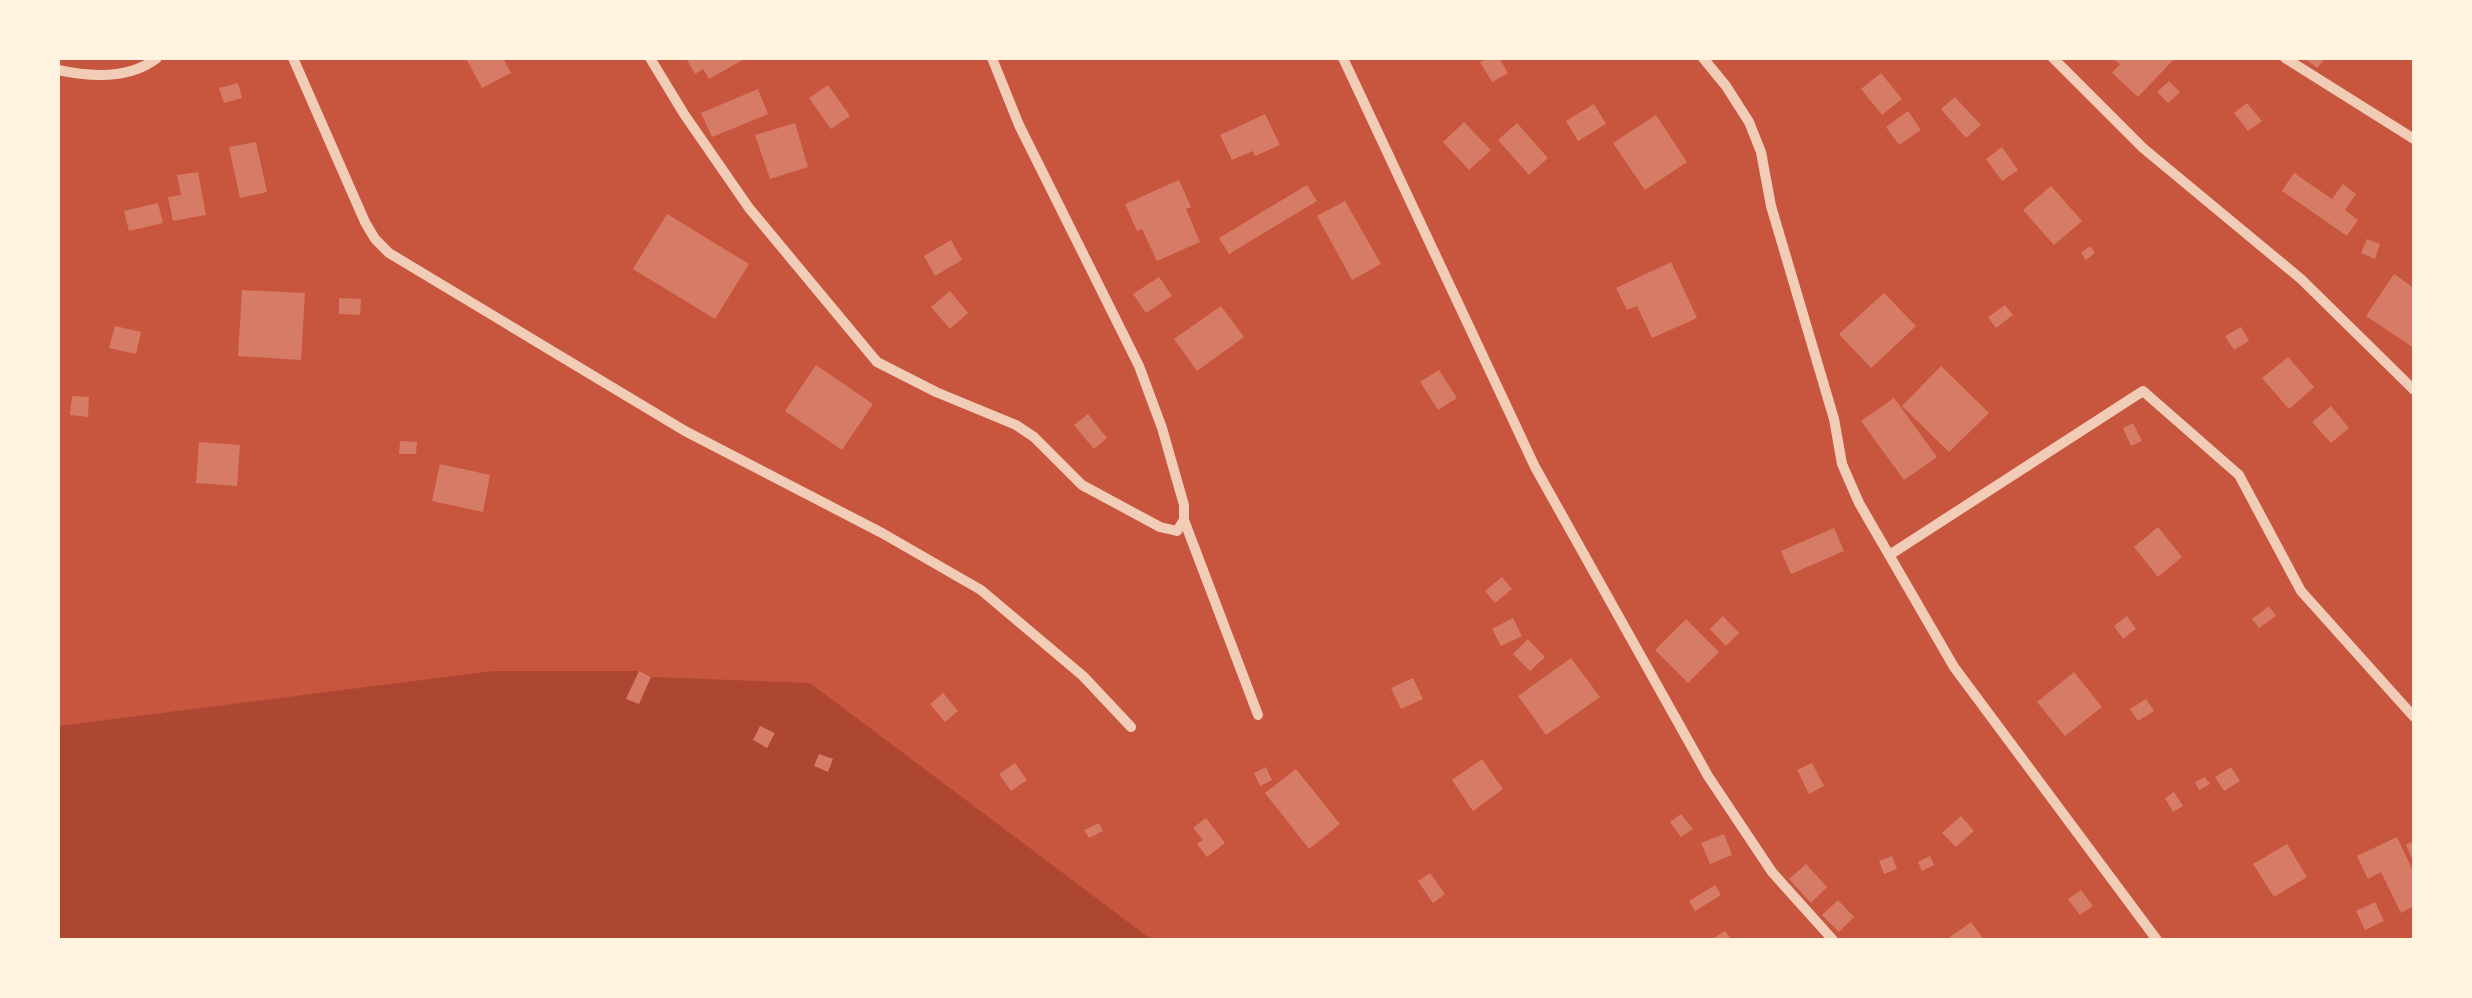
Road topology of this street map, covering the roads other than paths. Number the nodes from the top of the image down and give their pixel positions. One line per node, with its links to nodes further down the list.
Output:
1 (158, 58): 9 (street)
2 (293, 58): 16 (street)
3 (650, 58): 12 (street)
4 (992, 58): 12 (street)
5 (1343, 58): 17 (street)
6 (1702, 58): 13 (street)
7 (2053, 58): 11 (street)
8 (2285, 58): 10 (street)
9 (58, 70)
10 (2414, 140)
11 (2414, 390)
12 (1184, 520): 14 (street)
13 (1891, 554): 15 (street); 18 (street)
14 (1258, 714)
15 (2414, 717)
16 (1131, 727)
17 (1833, 940)
18 (2156, 940)

